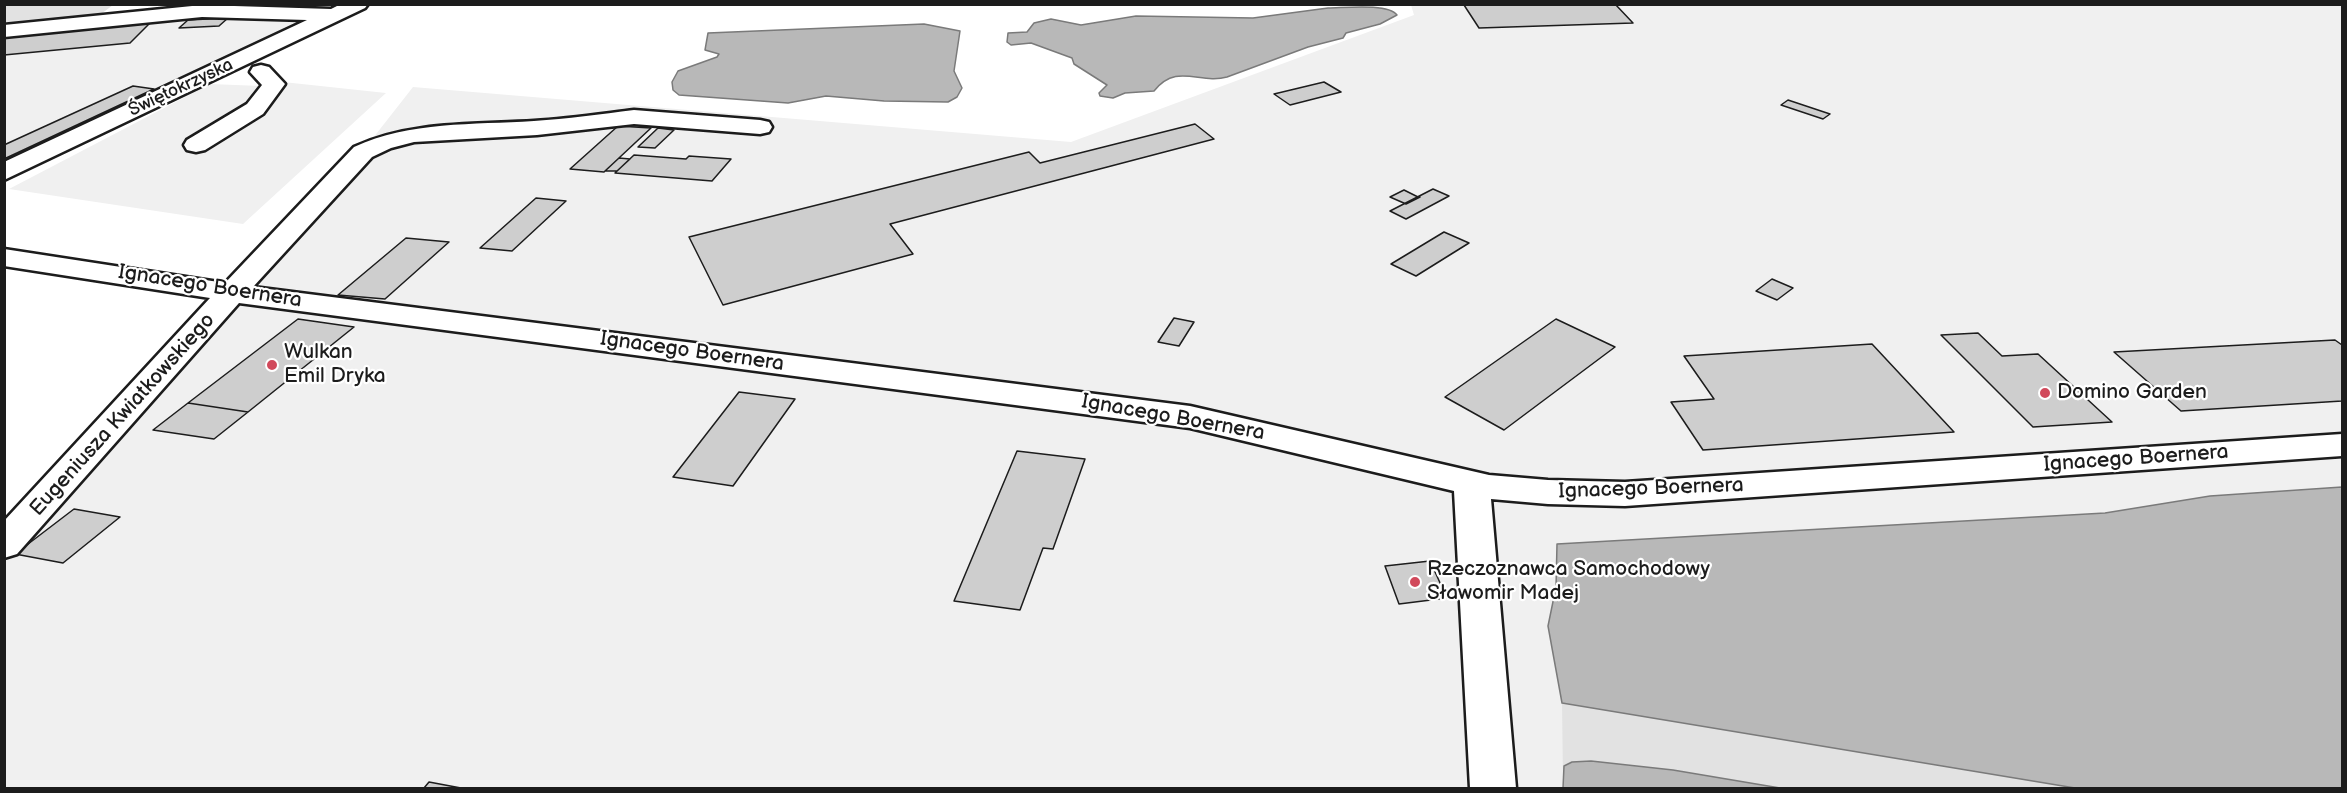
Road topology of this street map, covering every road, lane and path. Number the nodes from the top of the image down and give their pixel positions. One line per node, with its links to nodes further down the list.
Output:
1 (173, 4): 3 (street)
2 (290, 4): 4 (street)
3 (127, 7)
4 (348, 10): 5 (street); 9 (street, Świętokrzyska)
5 (4, 31)
6 (261, 72): 8 (street)
7 (760, 127): 11 (street, Eugeniusza Kwiatkowskiego)
8 (196, 145)
9 (4, 172)
10 (5, 257): 11 (street, Ignacego Boernera)
11 (234, 293): 13 (street, Ignacego Boernera); 14 (street, Eugeniusza Kwiatkowskiego)
12 (2343, 445): 13 (street, Ignacego Boernera)
13 (1472, 483): 15 (street)
14 (4, 545)
15 (1493, 789)

